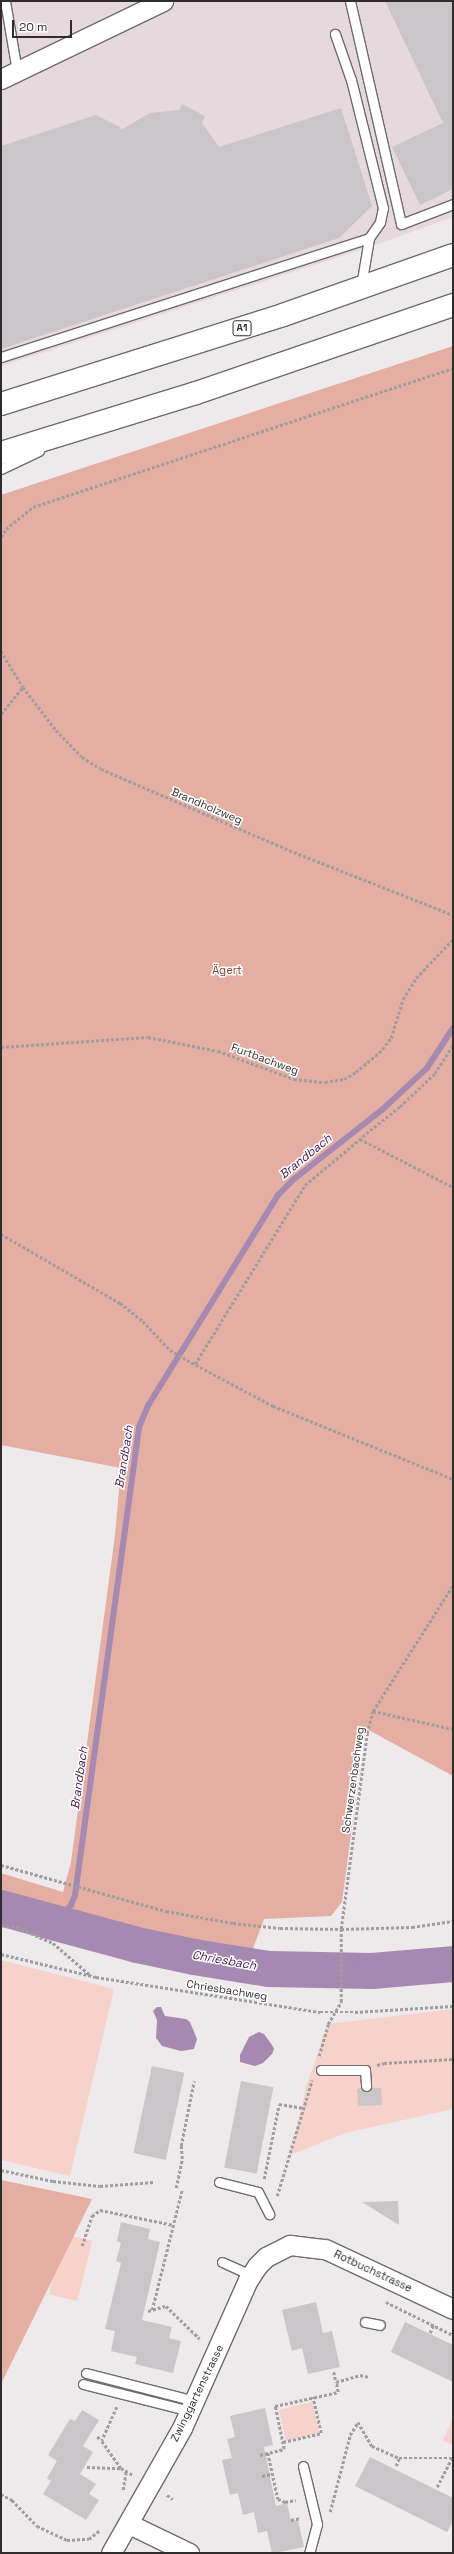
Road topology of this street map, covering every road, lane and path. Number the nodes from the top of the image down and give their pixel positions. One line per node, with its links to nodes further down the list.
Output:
1 (5, 1): 5 (lane)
2 (163, 1): 5 (street)
3 (350, 1): 6 (lane)
4 (335, 34): 7 (lane)
5 (9, 75)
6 (453, 204)
7 (369, 238): 9 (lane); 11 (lane)
8 (453, 255): 9 (highway, A1)
9 (361, 287): 13 (highway, A1)
10 (453, 305): 14 (highway)
11 (1, 357)
12 (453, 368): 17 (path)
13 (1, 404)
14 (91, 426): 15 (highway); 16 (lane)
15 (1, 453)
16 (1, 469)
17 (1, 537)
18 (1, 651): 19 (path, Brandholzweg)
19 (23, 687): 20 (path); 21 (path, Brandholzweg)
20 (1, 714)
21 (453, 915)
22 (453, 939): 24 (path, Furtbachweg)
23 (453, 1046): 25 (path)
24 (1, 1047)
25 (360, 1139): 26 (path); 28 (path)
26 (453, 1187)
27 (1, 1234): 28 (path)
28 (195, 1364): 29 (path)
29 (453, 1479)
30 (453, 1585): 31 (path, Schwerzenbachweg)
31 (373, 1711): 32 (path); 36 (path, Schwerzenbachweg)
32 (453, 1728)
33 (1, 1864): 36 (path)
34 (453, 1921): 36 (path)
35 (1, 1925): 38 (path)
36 (341, 1929): 40 (path, Schwerzenbachweg)
37 (1, 1954): 38 (path, Chriesbachweg)
38 (90, 1975): 40 (path, Chriesbachweg)
39 (453, 2006): 40 (path, Chriesbachweg)
40 (335, 2012): 42 (path)
41 (453, 2059): 43 (path)
42 (317, 2069): 43 (lane); 46 (path)
43 (365, 2070): 45 (lane)
44 (194, 2081): 50 (path)
45 (366, 2086)
46 (304, 2108): 52 (path); 53 (path)
47 (1, 2170): 48 (path)
48 (154, 2182)
49 (219, 2182): 52 (lane)
50 (176, 2188)
51 (182, 2190): 54 (path)
52 (258, 2192): 53 (lane)
53 (269, 2214)
54 (173, 2225): 56 (path); 57 (path)
55 (290, 2245): 60 (street, Zwinggartenstrasse); 62 (street, Rotbuchstrasse)
56 (82, 2246)
57 (168, 2248): 58 (path); 63 (path)
58 (173, 2249)
59 (222, 2262): 60 (lane)
60 (251, 2275): 78 (street, Zwinggartenstrasse)
61 (386, 2302): 67 (path)
62 (453, 2309)
63 (152, 2310): 64 (path); 70 (path)
64 (148, 2311)
65 (365, 2322): 66 (lane)
66 (380, 2325)
67 (433, 2325): 68 (path); 69 (path)
68 (430, 2333)
69 (453, 2335)
70 (206, 2344)
71 (334, 2372): 74 (path)
72 (86, 2373): 78 (lane)
73 (369, 2377): 74 (path)
74 (336, 2382): 77 (path)
75 (83, 2384): 76 (lane)
76 (122, 2394): 78 (lane); 80 (path)
77 (313, 2398): 81 (path); 81 (path)
78 (192, 2406): 99 (street, Zwinggartenstrasse)
79 (97, 2437): 80 (path)
80 (102, 2439): 89 (path)
81 (283, 2442): 82 (path)
82 (268, 2453): 83 (path); 91 (path)
83 (260, 2455)
84 (399, 2458): 85 (path); 87 (path); 98 (path)
85 (453, 2458): 94 (path)
86 (303, 2466): 97 (lane)
87 (396, 2466)
88 (87, 2467): 89 (path)
89 (121, 2468): 90 (path)
90 (126, 2471): 93 (path); 96 (path)
91 (272, 2474): 92 (path); 97 (path)
92 (262, 2476)
93 (140, 2479)
94 (437, 2487)
95 (1, 2494): 100 (path)
96 (121, 2494)
97 (311, 2496): 103 (lane)
98 (329, 2516)
99 (129, 2524): 101 (street, Zwinggartenstrasse); 102 (street)
100 (101, 2528)
101 (111, 2553)
102 (189, 2553)
103 (309, 2553)

